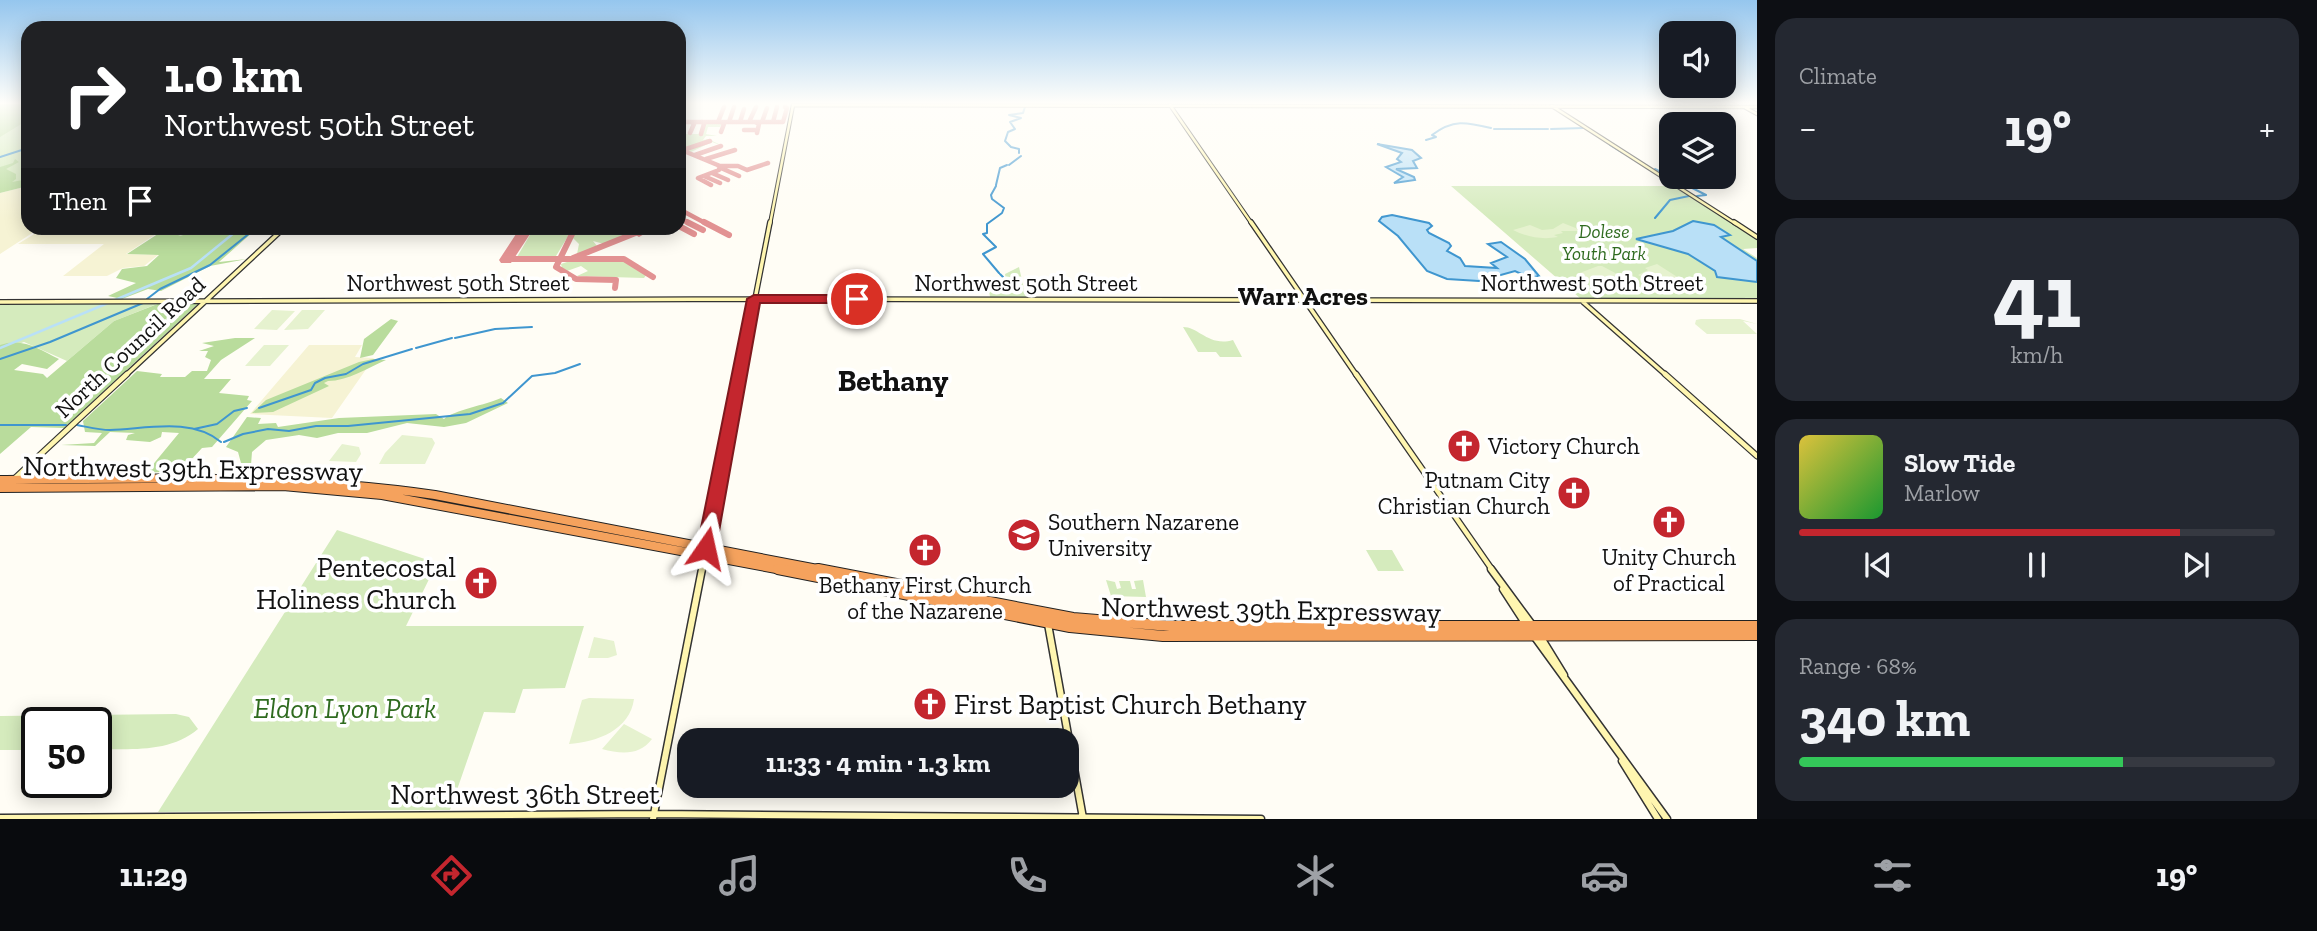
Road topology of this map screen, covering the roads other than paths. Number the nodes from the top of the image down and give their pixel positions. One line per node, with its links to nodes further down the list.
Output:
1 (786, 142): 6 (main road)
2 (1197, 142): 8 (main road)
3 (1608, 142): 5 (main road)
4 (276, 235): 7 (main road, North Council Road)
5 (1757, 237)
6 (754, 299): 7 (main road, Northwest 50th Street); 8 (main road, Northwest 50th Street); 19 (main road)
7 (205, 301): 11 (main road, Northwest 50th Street); 13 (main road, North Council Road)
8 (1306, 301): 9 (main road, Northwest 50th Street); 22 (main road)
9 (1582, 301): 10 (main road, Northwest 50th Street); 12 (main road)
10 (1757, 301)
11 (0, 302)
12 (1757, 456)
13 (13, 480): 14 (highway, Northwest 39th Expressway); 15 (highway, Northwest 39th Expressway)
14 (285, 483): 15 (highway, Northwest 39th Expressway); 16 (highway, Northwest 39th Expressway)
15 (1, 487)
16 (479, 508): 17 (highway, Northwest 39th Expressway); 18 (highway, Northwest 39th Expressway)
17 (519, 511): 18 (highway); 19 (highway, Northwest 39th Expressway)
18 (512, 518): 19 (highway, Northwest 39th Expressway)
19 (706, 551): 20 (highway, Northwest 39th Expressway); 25 (main road)
20 (1047, 618): 22 (highway, Northwest 39th Expressway); 27 (main road)
21 (1757, 626): 22 (highway, Northwest 39th Expressway)
22 (1533, 630): 23 (highway, Northwest 39th Expressway); 24 (main road)
23 (1757, 635)
24 (1622, 760): 29 (main road); 30 (main road)
25 (654, 816): 26 (main road, Northwest 36th Street); 27 (main road, Northwest 36th Street)
26 (0, 818)
27 (1083, 818): 28 (main road, Northwest 36th Street)
28 (1261, 819)
29 (1658, 819)
30 (1667, 819)

